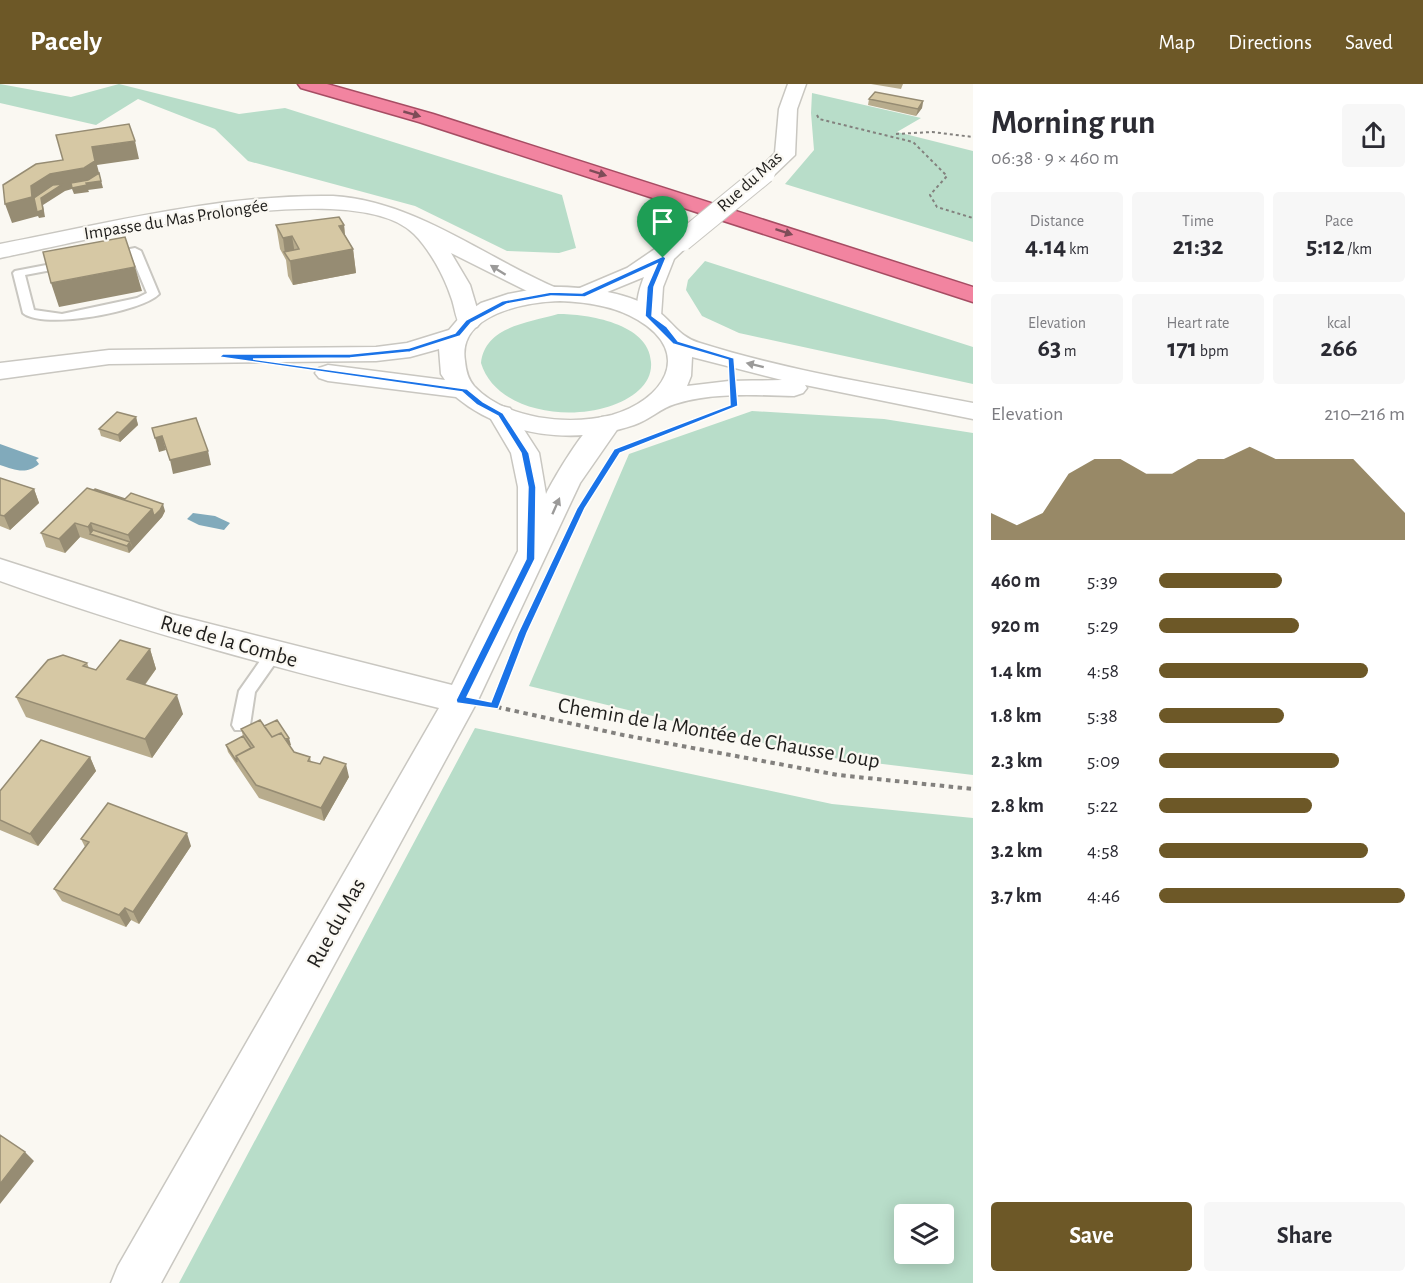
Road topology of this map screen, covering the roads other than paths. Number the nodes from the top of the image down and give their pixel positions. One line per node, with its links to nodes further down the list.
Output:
1 (307, 84): 13 (highway, one-way to 13)
2 (368, 84): 4 (highway)
3 (795, 88): 10 (street, Rue du Mas, bridge)
4 (572, 144)
5 (718, 191): 6 (highway)
6 (762, 205)
7 (420, 228): 8 (street, Impasse du Mas Prolongée); 11 (street, Impasse du Mas Prolongée, one-way to 7); 15 (street)
8 (103, 244): 8 (lane); 9 (street, Impasse du Mas Prolongée)
9 (0, 251)
10 (663, 258): 12 (street, Rue du Mas); 14 (street, Rue du Mas)
11 (551, 294): 12 (street); 15 (street)
12 (583, 295): 14 (street)
13 (973, 295)
14 (649, 316): 16 (street)
15 (463, 328): 17 (street); 20 (street)
16 (676, 343): 19 (street, one-way to 16); 21 (street)
17 (223, 357): 18 (street); 20 (street)
18 (0, 371)
19 (853, 388): 21 (street); 22 (street)
20 (464, 390): 23 (street)
21 (664, 398): 24 (street)
22 (973, 411)
23 (501, 414): 24 (street); 25 (street, Rue du Mas)
24 (608, 424): 25 (street, Rue du Mas, one-way to 24)
25 (531, 559): 28 (street, Rue du Mas)
26 (0, 570): 27 (street, Rue de la Combe)
27 (273, 655): 28 (street, Rue de la Combe); 29 (lane)
28 (477, 703): 30 (street, Rue du Mas)
29 (241, 725)
30 (135, 1283)

